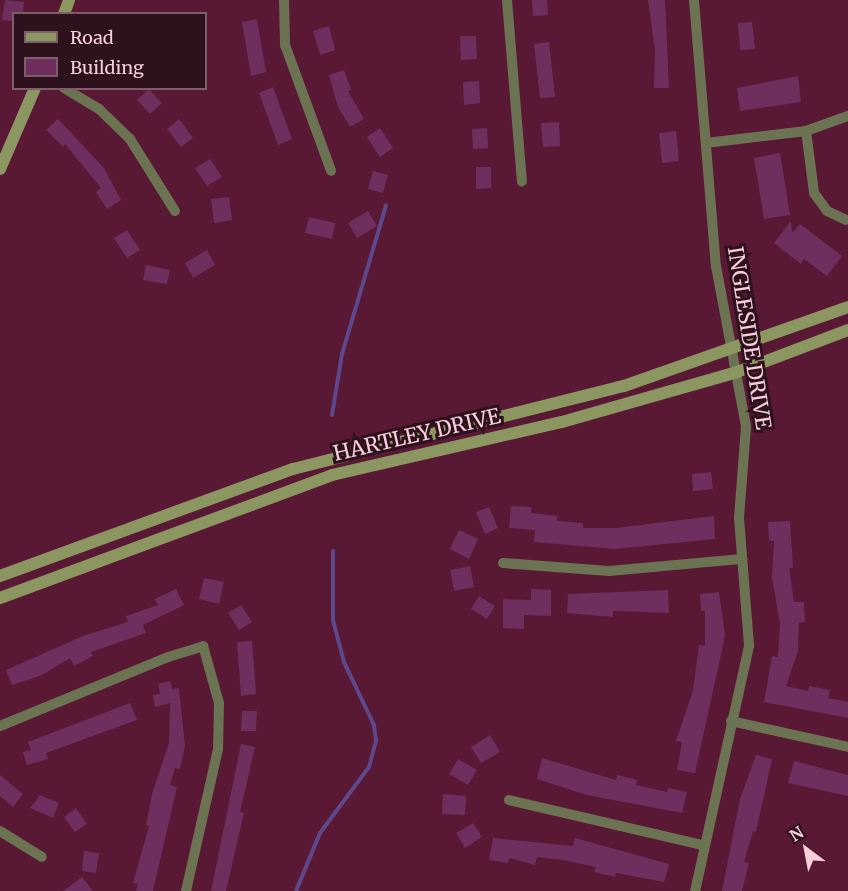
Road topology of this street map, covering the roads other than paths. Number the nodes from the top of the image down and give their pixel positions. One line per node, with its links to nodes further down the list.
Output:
1 (284, 0): 10 (street)
2 (507, 0): 11 (street)
3 (694, 0): 8 (street, INGLESIDE DRIVE)
4 (33, 90): 9 (street)
5 (67, 90): 12 (street)
6 (848, 116): 7 (street)
7 (806, 131): 8 (street); 13 (street)
8 (706, 143): 16 (street, INGLESIDE DRIVE)
9 (1, 162)
10 (331, 171)
11 (522, 181)
12 (175, 211)
13 (846, 220)
14 (848, 307): 16 (street, HARTLEY DRIVE)
15 (848, 330): 17 (street, HARTLEY DRIVE)
16 (733, 347): 17 (street, INGLESIDE DRIVE); 20 (street, HARTLEY DRIVE)
17 (737, 372): 18 (street, INGLESIDE DRIVE); 21 (street, HARTLEY DRIVE)
18 (742, 559): 19 (street); 22 (street, INGLESIDE DRIVE)
19 (503, 562)
20 (0, 576)
21 (0, 598)
22 (731, 721): 24 (street); 27 (street, INGLESIDE DRIVE)
23 (0, 726): 29 (street)
24 (848, 747)
25 (508, 800): 27 (street)
26 (0, 831): 28 (street)
27 (703, 845): 30 (street, INGLESIDE DRIVE)
28 (42, 857)
29 (186, 891)
30 (695, 891)

